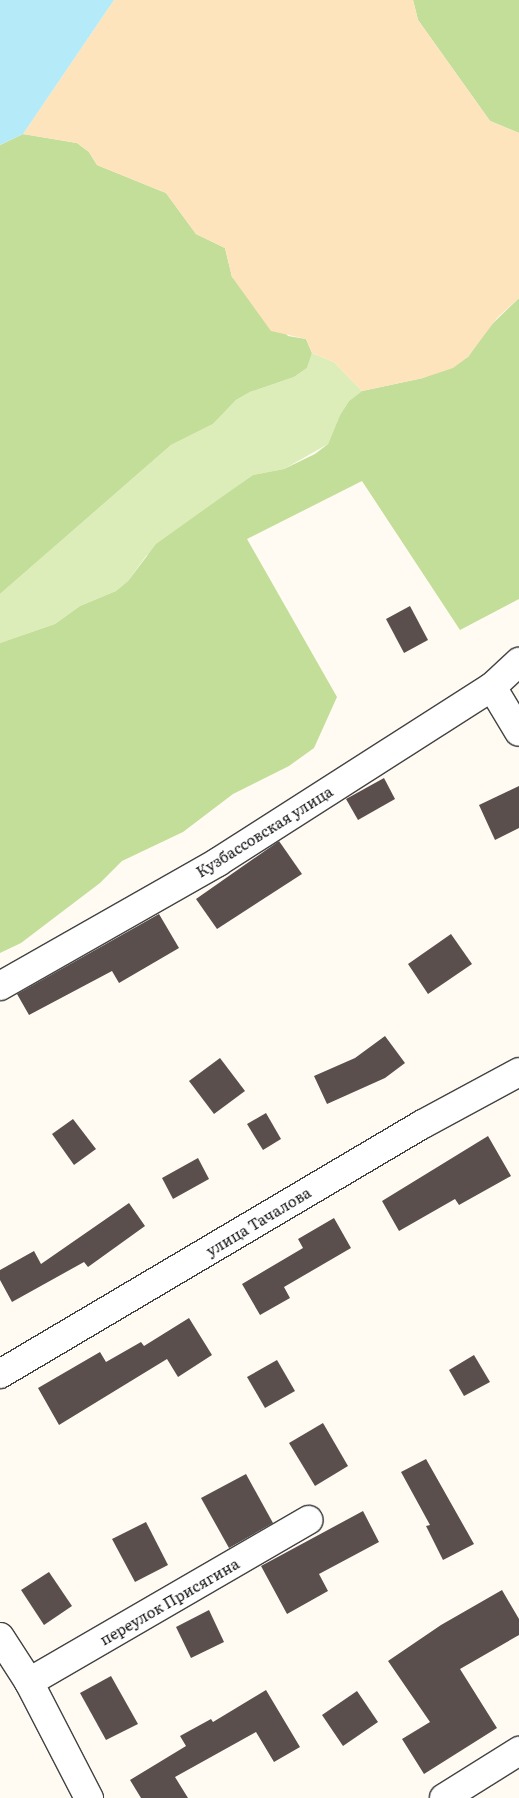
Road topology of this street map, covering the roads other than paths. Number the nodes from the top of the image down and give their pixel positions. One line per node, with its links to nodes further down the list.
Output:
1 (519, 662): 2 (street, Кузбассовская улица)
2 (492, 687): 3 (street); 4 (street, Кузбассовская улица)
3 (519, 732)
4 (0, 986)
5 (519, 1072): 6 (street, улица Тачалова)
6 (0, 1374)
7 (309, 1520): 9 (street, переулок Присягина)
8 (0, 1637): 9 (street)
9 (29, 1682): 11 (street)
10 (519, 1751): 12 (street)
11 (89, 1798)
12 (444, 1798)

